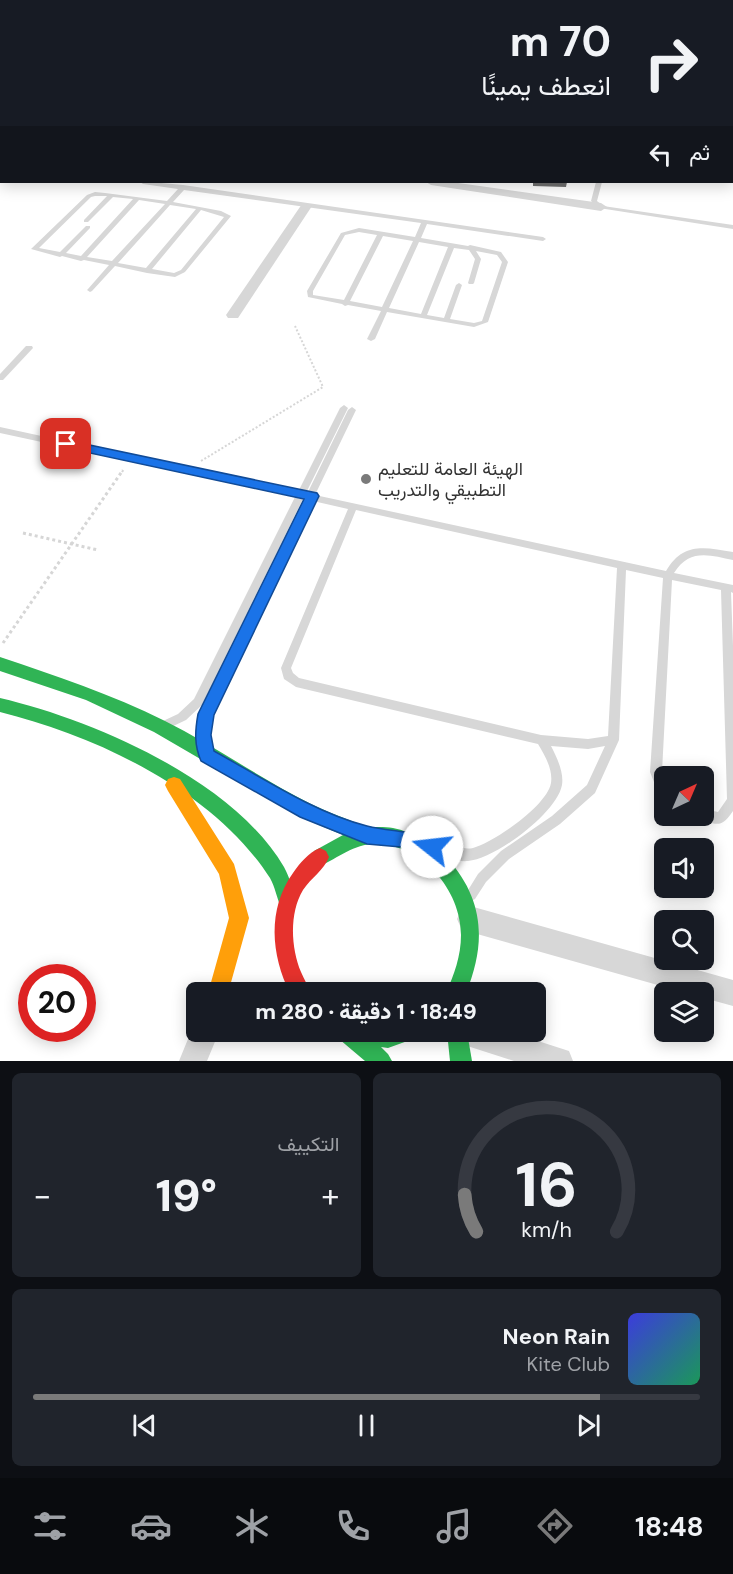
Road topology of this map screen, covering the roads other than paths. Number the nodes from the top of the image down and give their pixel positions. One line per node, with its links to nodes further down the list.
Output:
1 (151, 183): 5 (lane)
2 (447, 183): 4 (street)
3 (598, 183): 10 (lane)
4 (480, 185): 10 (street)
5 (183, 187): 8 (lane); 9 (lane)
6 (112, 195): 7 (lane); 19 (lane); 19 (lane)
7 (137, 199): 8 (lane); 20 (lane)
8 (169, 204): 11 (lane); 21 (lane)
9 (306, 206): 12 (lane); 28 (street)
10 (601, 207): 13 (lane)
11 (201, 208): 22 (lane); 22 (lane)
12 (425, 222): 15 (lane); 16 (lane)
13 (733, 227)
14 (381, 234): 15 (lane); 26 (lane); 26 (lane)
15 (417, 239): 17 (lane); 27 (lane)
16 (543, 239)
17 (452, 244): 18 (lane); 29 (lane)
18 (470, 247): 23 (lane); 30 (lane)
19 (60, 255): 20 (lane)
20 (81, 259): 21 (lane)
21 (112, 265): 22 (lane); 25 (lane)
22 (147, 271)
23 (471, 283)
24 (459, 285): 30 (lane)
25 (90, 290)
26 (345, 304): 27 (lane)
27 (384, 310): 29 (lane); 31 (lane)
28 (233, 315)
29 (423, 317): 30 (lane)
30 (446, 321)
31 (371, 339)
32 (29, 348): 33 (lane)
33 (0, 378)
34 (348, 409): 36 (lane)
35 (0, 430): 36 (lane)
36 (307, 495): 37 (lane); 47 (lane); 50 (lane)
37 (353, 506): 39 (lane); 48 (lane)
38 (733, 556): 40 (lane)
39 (622, 565): 40 (lane); 49 (lane)
40 (668, 575): 41 (lane); 51 (lane)
41 (730, 588): 53 (lane)
42 (0, 664): 43 (main road)
43 (22, 671): 44 (main road); 45 (main road)
44 (90, 694): 46 (main road); 47 (main road)
45 (4, 698): 46 (main road)
46 (69, 724): 52 (main road)
47 (160, 727): 50 (main road)
48 (541, 740): 49 (lane); 55 (lane)
49 (613, 740): 57 (lane)
50 (207, 756): 54 (main road)
51 (656, 766)
52 (168, 775): 56 (main road); 58 (main road)
53 (714, 817)
54 (367, 835): 55 (main road); 56 (main road)
55 (401, 838): 57 (main road)
56 (288, 901): 59 (main road)
57 (468, 912): 60 (main road); 61 (street)
58 (221, 982)
59 (293, 982)
60 (460, 982)
61 (733, 993)
62 (201, 1042): 66 (street)
63 (358, 1042): 67 (main road)
64 (458, 1042): 68 (main road)
65 (497, 1042): 69 (street)
66 (193, 1061)
67 (381, 1061)
68 (460, 1061)
69 (559, 1061)

